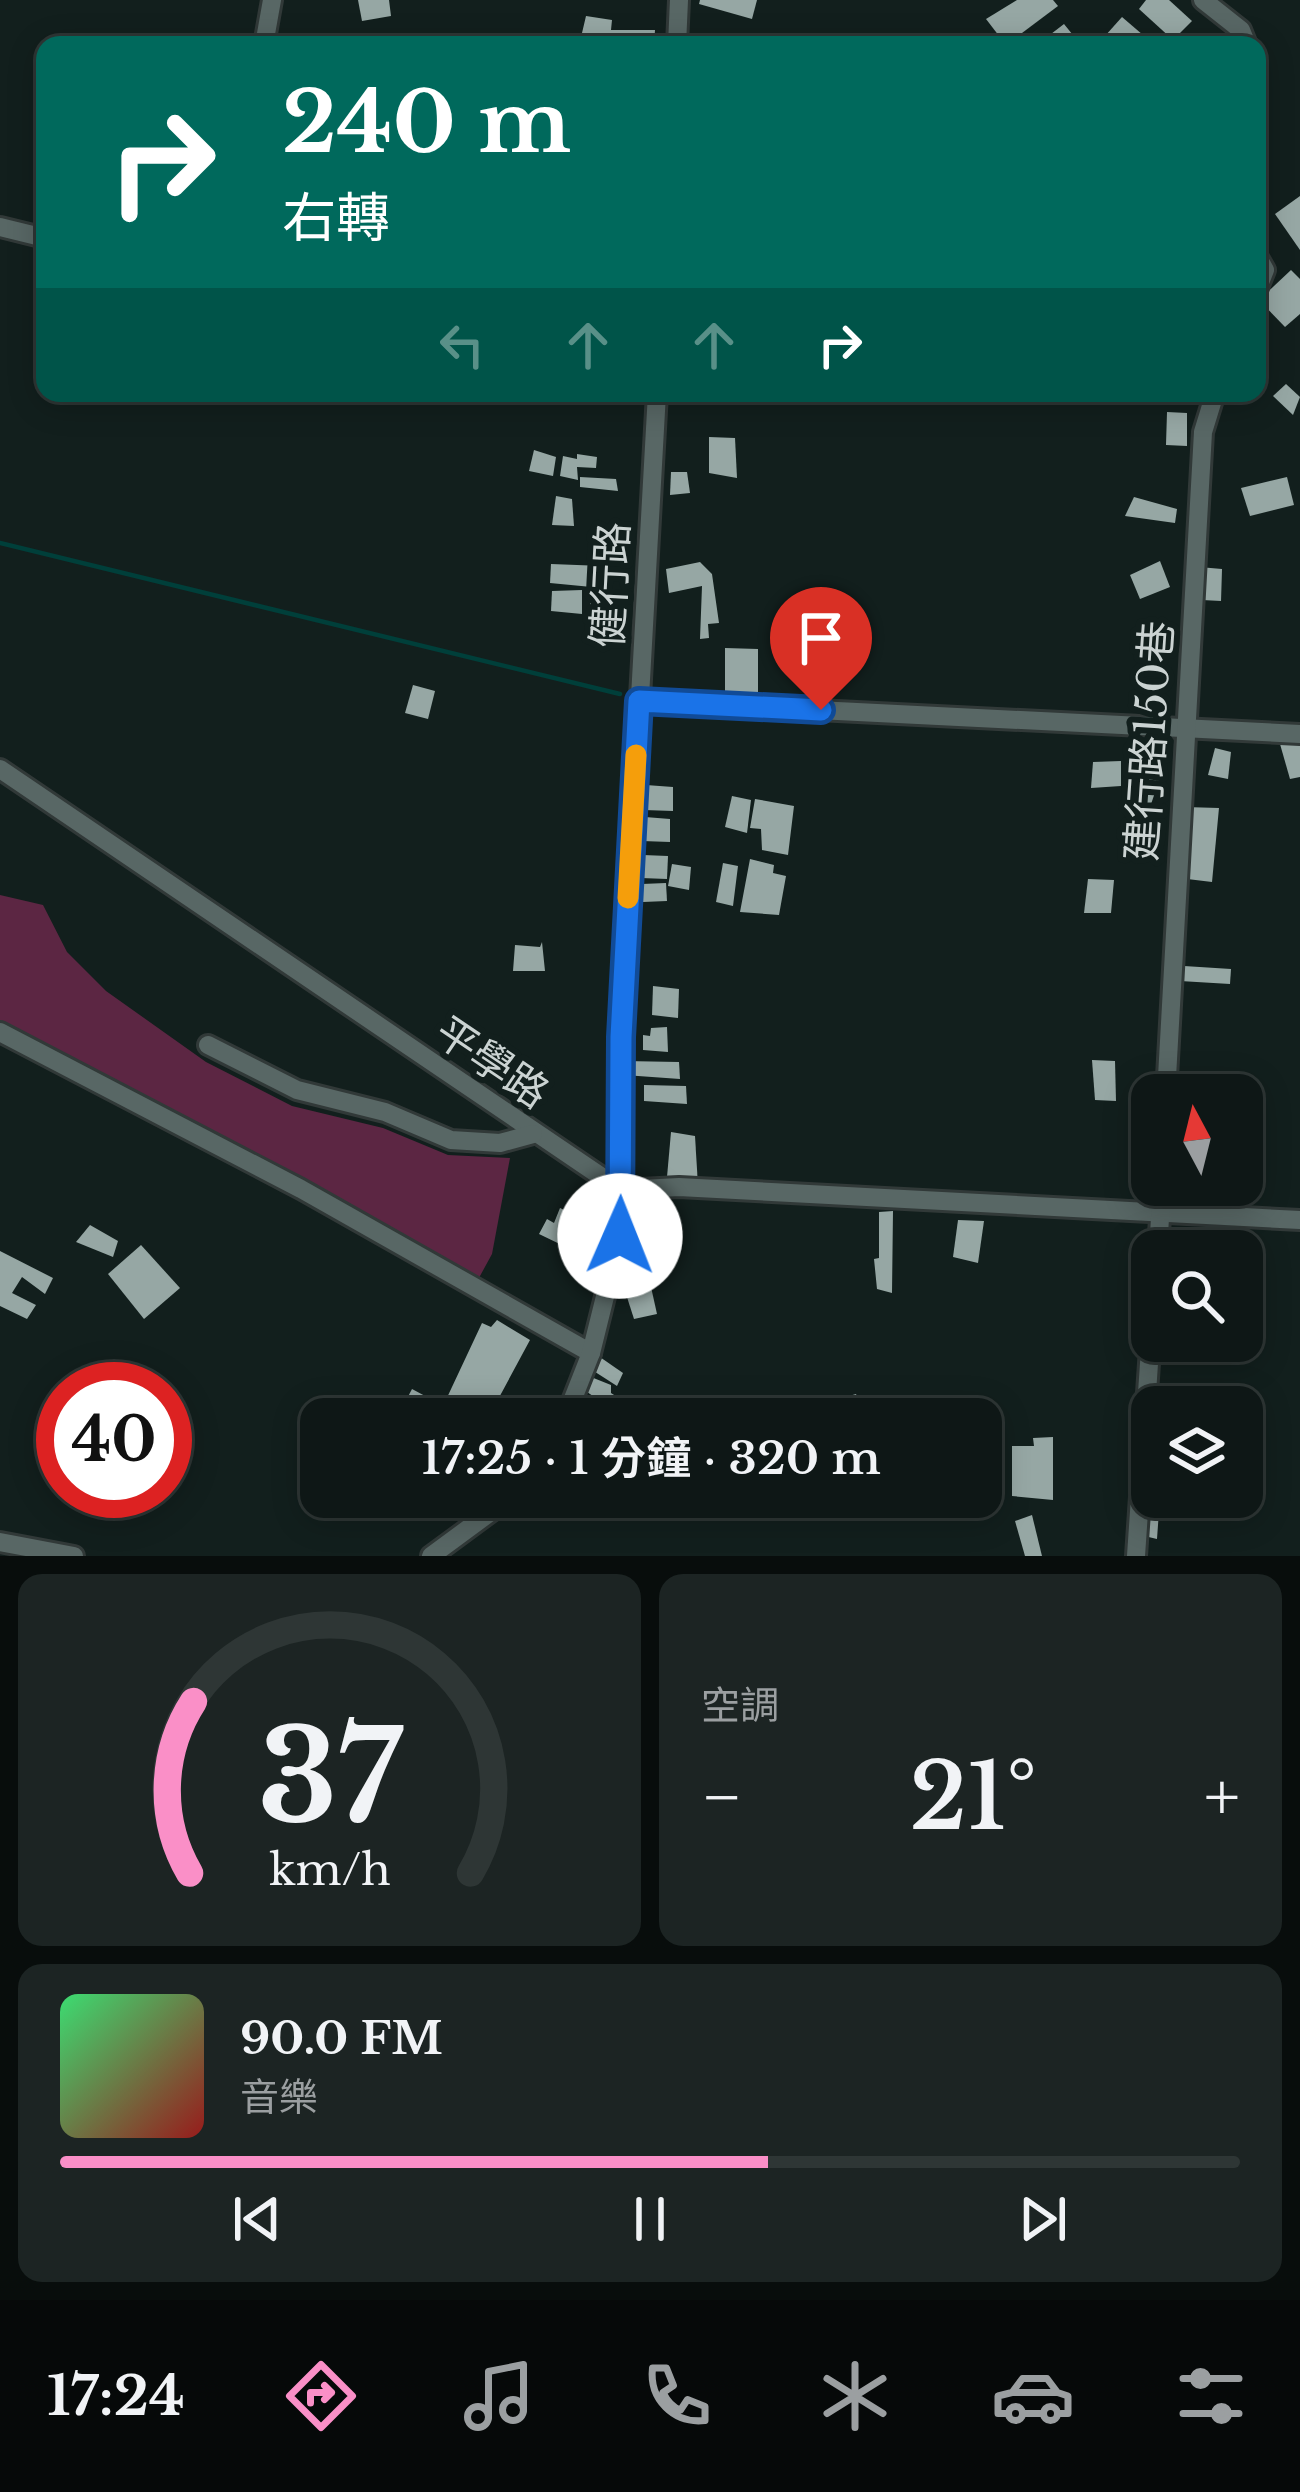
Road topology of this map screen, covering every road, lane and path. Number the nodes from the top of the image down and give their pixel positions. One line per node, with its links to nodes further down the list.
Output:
1 (272, 0): 4 (street)
2 (680, 0): 5 (street)
3 (1203, 0): 6 (street)
4 (266, 36)
5 (678, 36)
6 (1243, 36)
7 (0, 227): 8 (street)
8 (36, 236)
9 (656, 402): 11 (street, 健行路)
10 (1212, 402): 12 (street, 建行路150巷)
11 (639, 701): 12 (street); 19 (street, 健行路)
12 (1186, 728): 13 (street); 17 (street, 建行路150巷)
13 (1300, 734)
14 (0, 769): 18 (street, 平學路)
15 (0, 1032): 24 (street)
16 (208, 1045): 18 (street)
17 (1167, 1074)
18 (532, 1134): 19 (street, 平學路)
19 (621, 1190): 21 (street); 24 (street, 健行路)
20 (1161, 1206): 21 (street)
21 (1161, 1215): 22 (street); 23 (street)
22 (1300, 1220)
23 (1160, 1230)
24 (591, 1353): 26 (street, 健行路)
25 (1149, 1362): 31 (street)
26 (573, 1398)
27 (483, 1518): 30 (street)
28 (0, 1542): 29 (street)
29 (74, 1556)
30 (431, 1556)
31 (1136, 1556)

